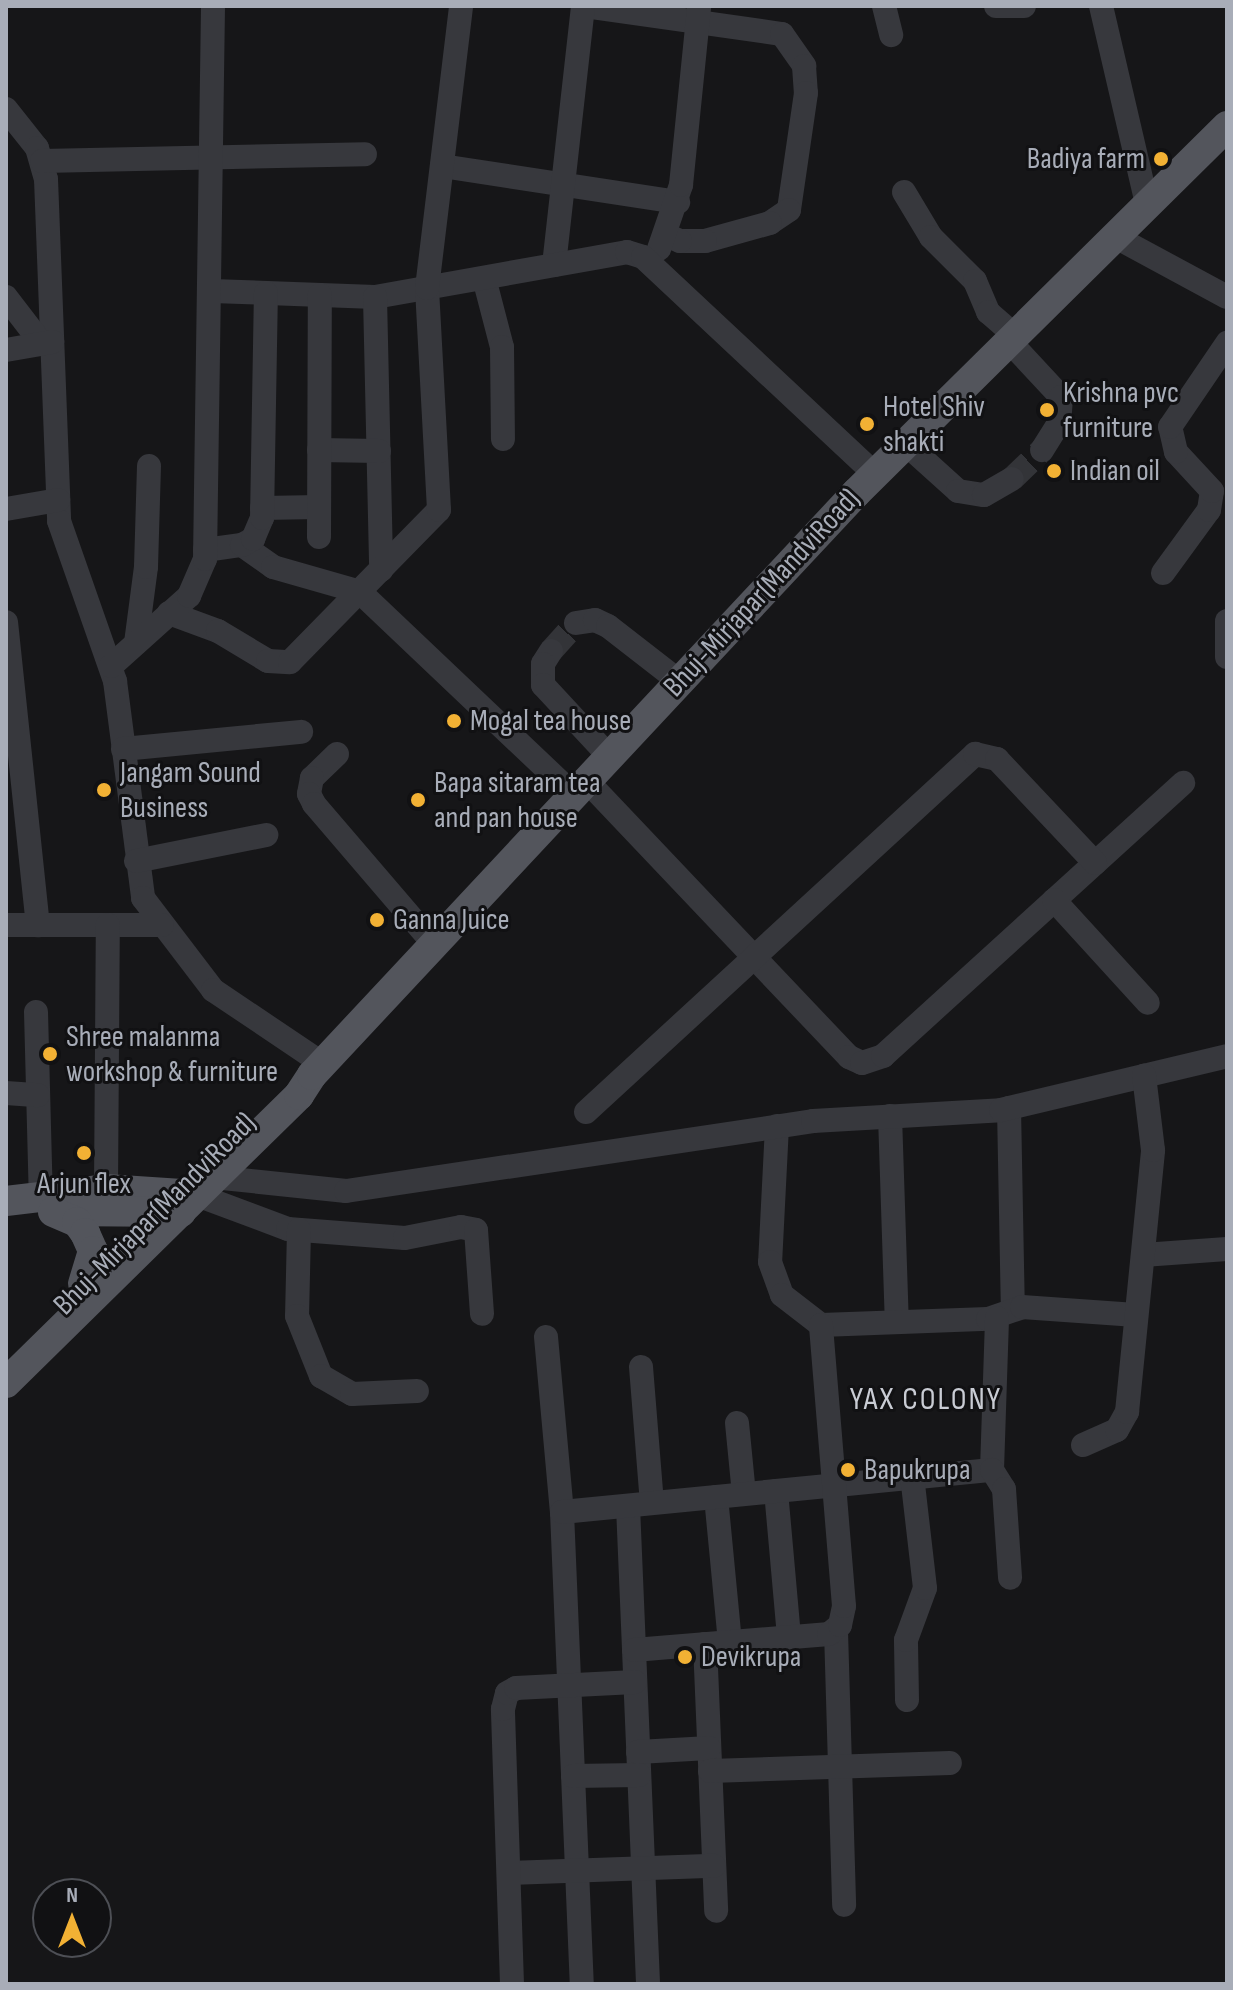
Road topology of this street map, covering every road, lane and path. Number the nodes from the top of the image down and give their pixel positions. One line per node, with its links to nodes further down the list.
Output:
1 (213, 6): 13 (street)
2 (461, 6): 15 (street)
3 (584, 6): 8 (street); 16 (street)
4 (884, 6): 9 (street)
5 (996, 6): 6 (street)
6 (1024, 6)
7 (1101, 6): 19 (street)
8 (699, 14): 18 (street); 20 (street)
9 (891, 35)
10 (6, 109): 14 (street)
11 (1227, 126): 19 (main road, Bhuj-Mirjapar(MandviRoad))
12 (365, 154): 13 (street)
13 (211, 157): 14 (street); 26 (street)
14 (42, 161): 33 (street)
15 (442, 166): 16 (street); 25 (street)
16 (563, 184): 18 (street); 22 (street)
17 (904, 192): 32 (street)
18 (678, 202): 20 (street)
19 (1147, 204): 21 (main road, Bhuj-Mirjapar(MandviRoad))
20 (666, 235): 23 (street)
21 (1114, 236): 31 (street); 32 (main road, Bhuj-Mirjapar(MandviRoad))
22 (554, 265): 23 (street); 24 (street)
23 (652, 266): 42 (street)
24 (484, 278): 25 (street); 36 (street)
25 (427, 288): 30 (street); 51 (street)
26 (212, 291): 27 (street); 50 (street)
27 (266, 293): 28 (street); 46 (street)
28 (320, 295): 30 (street); 38 (street)
29 (6, 297): 33 (street)
30 (375, 297): 40 (street)
31 (1227, 297)
32 (1012, 338): 37 (main road, Bhuj-Mirjapar(MandviRoad)); 39 (street)
33 (47, 343): 35 (street); 44 (street)
34 (1227, 343): 52 (street)
35 (6, 350)
36 (503, 439)
37 (906, 444): 42 (main road, Bhuj-Mirjapar(MandviRoad)); 43 (street)
38 (319, 450): 40 (street); 45 (street)
39 (1042, 450)
40 (379, 451): 51 (street)
41 (149, 466): 58 (street)
42 (875, 474): 62 (main road, Bhuj-Mirjapar(MandviRoad))
43 (1012, 479)
44 (58, 500): 47 (street); 61 (street)
45 (319, 507): 46 (street); 48 (street)
46 (262, 508): 49 (street)
47 (6, 509)
48 (319, 537)
49 (242, 545): 50 (street); 53 (street)
50 (205, 550): 54 (street)
51 (381, 570): 53 (street)
52 (1163, 573)
53 (360, 592): 54 (street); 68 (street)
54 (169, 613): 58 (street)
55 (1227, 621): 60 (street)
56 (6, 622): 74 (street)
57 (576, 623): 62 (street)
58 (136, 643): 61 (street)
59 (551, 651): 66 (street)
60 (1227, 657)
61 (111, 666): 64 (street)
62 (679, 681): 66 (main road, Bhuj-Mirjapar(MandviRoad))
63 (301, 732): 64 (street)
64 (123, 749): 70 (street)
65 (337, 754): 77 (street)
66 (609, 756): 68 (main road, Bhuj-Mirjapar(MandviRoad))
67 (1183, 783): 71 (street)
68 (579, 787): 77 (main road, Bhuj-Mirjapar(MandviRoad)); 78 (street)
69 (266, 835): 70 (street)
70 (136, 861): 76 (street)
71 (1095, 863): 72 (street); 78 (street)
72 (1054, 900): 78 (street); 79 (street)
73 (6, 925): 74 (street)
74 (38, 925): 75 (street)
75 (108, 925): 76 (street); 90 (street)
76 (162, 925): 82 (street)
77 (434, 944): 82 (main road, Bhuj-Mirjapar(MandviRoad))
78 (755, 958): 87 (street)
79 (1148, 1003)
80 (36, 1012): 85 (street)
81 (1227, 1056): 83 (street)
82 (318, 1070): 91 (main road, Bhuj-Mirjapar(MandviRoad)); 91 (main road, Bhuj-Mirjapar(MandviRoad))
83 (1144, 1076): 86 (street); 96 (street)
84 (6, 1093): 85 (street)
85 (38, 1095): 93 (street)
86 (1009, 1108): 88 (street); 98 (street)
87 (586, 1112)
88 (890, 1116): 89 (street); 101 (street)
89 (777, 1126): 91 (street); 102 (street)
90 (106, 1189): 91 (main road); 93 (main road)
91 (183, 1198): 93 (main road); 94 (street); 97 (main road, Bhuj-Mirjapar(MandviRoad)); 106 (main road)
92 (7, 1201): 93 (main road)
93 (44, 1204): 97 (main road)
94 (299, 1230): 99 (street); 107 (street)
95 (1227, 1249): 96 (street)
96 (1143, 1255): 100 (street)
97 (83, 1284): 104 (main road, Bhuj-Mirjapar(MandviRoad))
98 (1005, 1313): 100 (street); 101 (street); 110 (street)
99 (482, 1314)
100 (1136, 1315): 109 (street)
101 (897, 1322): 102 (street)
102 (821, 1325): 112 (street)
103 (546, 1337): 117 (street)
104 (6, 1365)
105 (641, 1367): 116 (street)
106 (6, 1383)
107 (417, 1391)
108 (737, 1423): 114 (street)
109 (1083, 1445)
110 (992, 1470): 111 (street); 118 (street)
111 (912, 1476): 112 (street); 126 (street)
112 (832, 1485): 113 (street); 119 (street)
113 (776, 1491): 114 (street); 120 (street)
114 (744, 1494): 115 (street)
115 (716, 1497): 116 (street); 121 (street)
116 (640, 1504): 117 (street); 123 (street)
117 (562, 1512): 125 (street)
118 (1010, 1578)
119 (836, 1631): 120 (street); 130 (street)
120 (789, 1637): 121 (street)
121 (730, 1642): 122 (street)
122 (705, 1644): 123 (street); 127 (street)
123 (634, 1650): 124 (street)
124 (635, 1682): 125 (street); 128 (street)
125 (569, 1685): 131 (street); 135 (street)
126 (907, 1700)
127 (710, 1760): 128 (street); 130 (street); 132 (street)
128 (638, 1763): 131 (street); 133 (street)
129 (950, 1763): 130 (street)
130 (840, 1767): 136 (street)
131 (573, 1776): 134 (street)
132 (714, 1866): 133 (street); 137 (street)
133 (643, 1868): 134 (street); 140 (street)
134 (577, 1871): 135 (street); 139 (street)
135 (509, 1873): 138 (street)
136 (844, 1905)
137 (716, 1911)
138 (512, 1984)
139 (582, 1984)
140 (648, 1984)

